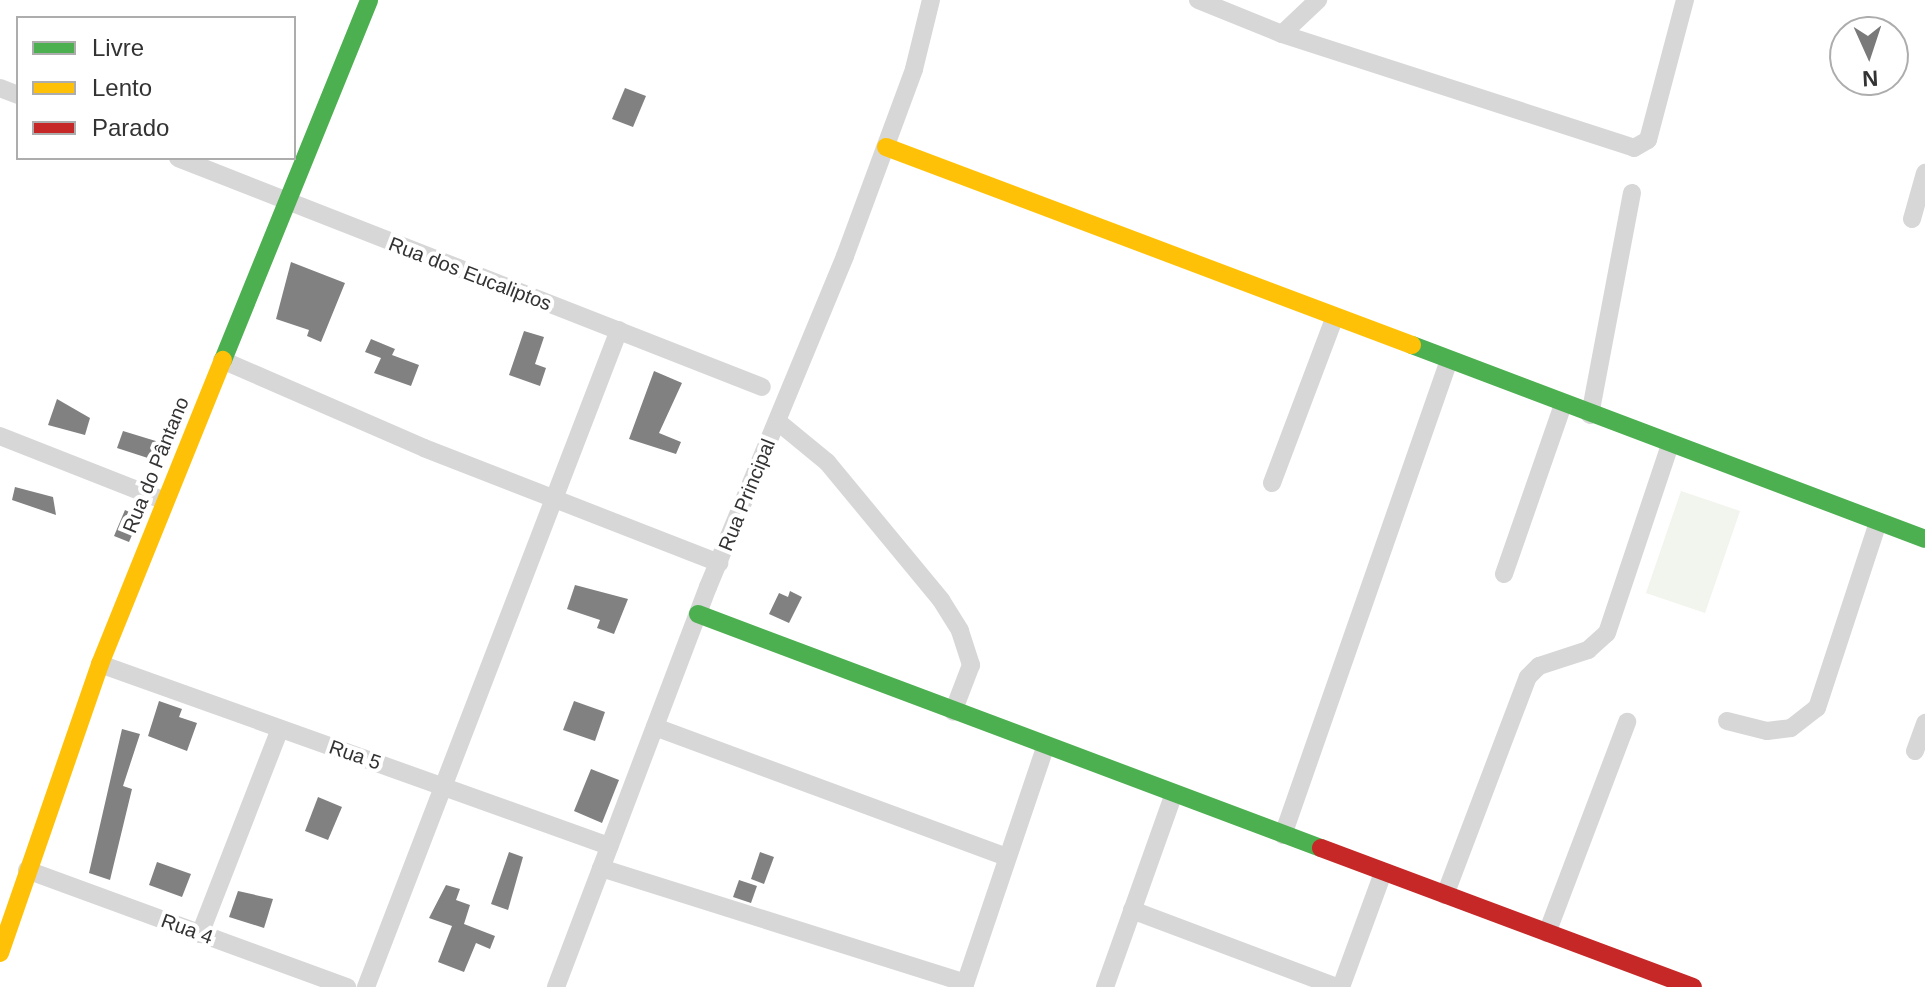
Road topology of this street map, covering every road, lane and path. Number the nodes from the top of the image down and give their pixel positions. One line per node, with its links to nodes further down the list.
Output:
1 (369, 0): 11 (street, Rua do Pântano)
2 (931, 0): 7 (street, Rua Principal)
3 (1198, 0): 6 (street)
4 (1318, 0): 6 (street)
5 (1685, 0): 6 (street)
6 (1282, 34)
7 (886, 147): 13 (street); 17 (street, Rua Principal)
8 (183, 160): 11 (street, Rua dos Eucaliptos)
9 (1925, 173): 12 (street)
10 (1632, 193): 20 (street)
11 (286, 204): 14 (street, Rua dos Eucaliptos); 15 (street, Rua do Pântano)
12 (1912, 219)
13 (1334, 319): 16 (street); 24 (street)
14 (619, 330): 18 (street, Rua dos Eucaliptos); 25 (street)
15 (222, 360): 25 (street); 26 (street, Rua do Pântano)
16 (1448, 363): 19 (street); 43 (street)
17 (796, 377): 18 (street); 21 (street, Rua Principal)
18 (762, 387): 21 (street)
19 (1563, 405): 20 (street); 30 (street)
20 (1590, 415): 23 (street)
21 (779, 416): 29 (street, Rua Principal); 33 (street)
22 (0, 436): 26 (street)
23 (1670, 445): 27 (street); 49 (street)
24 (1272, 483)
25 (556, 498): 29 (street); 41 (street)
26 (165, 501): 32 (street, Rua do Pântano)
27 (1878, 522): 28 (street); 34 (street)
28 (1925, 539)
29 (719, 563): 31 (street, Rua Principal)
30 (1504, 574)
31 (698, 614): 33 (street); 37 (street, Rua Principal)
32 (100, 664): 38 (street, Rua 5); 47 (street, Rua do Pântano)
33 (953, 712): 39 (street)
34 (1727, 721)
35 (1627, 722): 51 (street)
36 (1925, 723): 40 (street)
37 (655, 727): 44 (street, Rua Principal); 45 (street)
38 (280, 729): 41 (street, Rua 5); 52 (street)
39 (1045, 748): 42 (street); 45 (street)
40 (1915, 751)
41 (447, 787): 44 (street, Rua 5); 56 (street)
42 (1173, 796): 43 (street); 50 (street)
43 (1283, 835): 48 (street)
44 (609, 846): 46 (street, Rua Principal)
45 (1004, 856): 54 (street)
46 (601, 868): 54 (street); 57 (street, Rua Principal)
47 (27, 870): 52 (street, Rua 4); 53 (street, Rua do Pântano)
48 (1383, 873): 49 (street); 59 (street)
49 (1445, 895): 51 (street)
50 (1132, 910): 58 (street); 59 (street)
51 (1547, 933): 60 (street)
52 (200, 934): 55 (street, Rua 4)
53 (0, 953)
54 (964, 985)
55 (347, 987)
56 (366, 987)
57 (556, 987)
58 (1105, 987)
59 (1339, 987)
60 (1693, 987)

